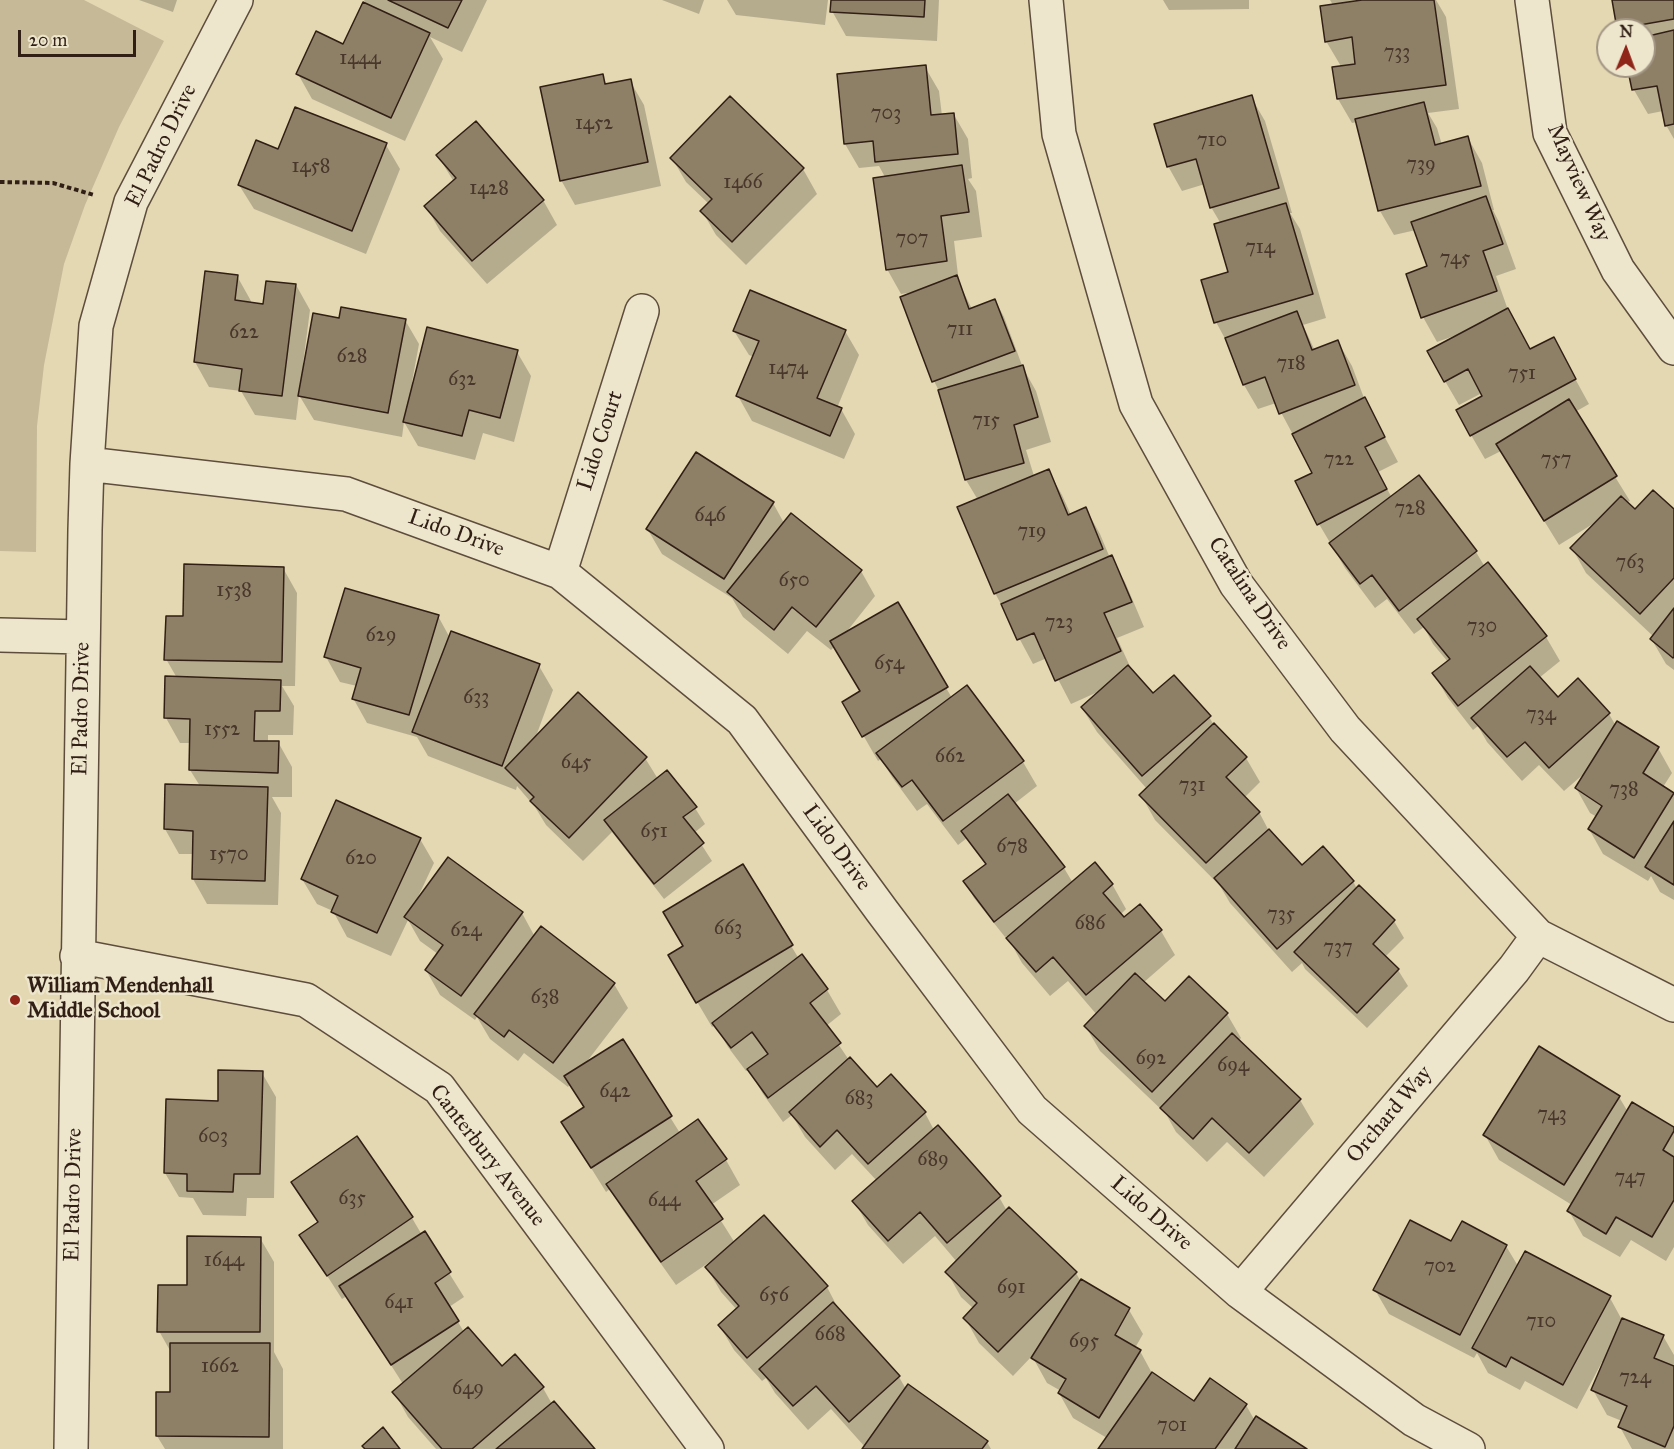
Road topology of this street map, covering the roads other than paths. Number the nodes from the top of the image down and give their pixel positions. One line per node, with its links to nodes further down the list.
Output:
1 (236, 0): 6 (street, El Padro Drive)
2 (1046, 0): 10 (street, Catalina Drive)
3 (1532, 0): 5 (street, Mayview Way)
4 (642, 311): 7 (street, Lido Court)
5 (1674, 348)
6 (87, 464): 7 (street, Lido Drive); 9 (street, El Padro Drive)
7 (560, 572): 13 (street, Lido Drive)
8 (0, 635): 9 (street)
9 (83, 637): 11 (street, El Padro Drive)
10 (1538, 936): 12 (street, Catalina Drive); 13 (street, Orchard Way)
11 (77, 956): 14 (street, El Padro Drive); 15 (street, Canterbury Avenue)
12 (1674, 1005)
13 (1240, 1292): 16 (street, Lido Drive)
14 (71, 1449)
15 (707, 1449)
16 (1468, 1449)

